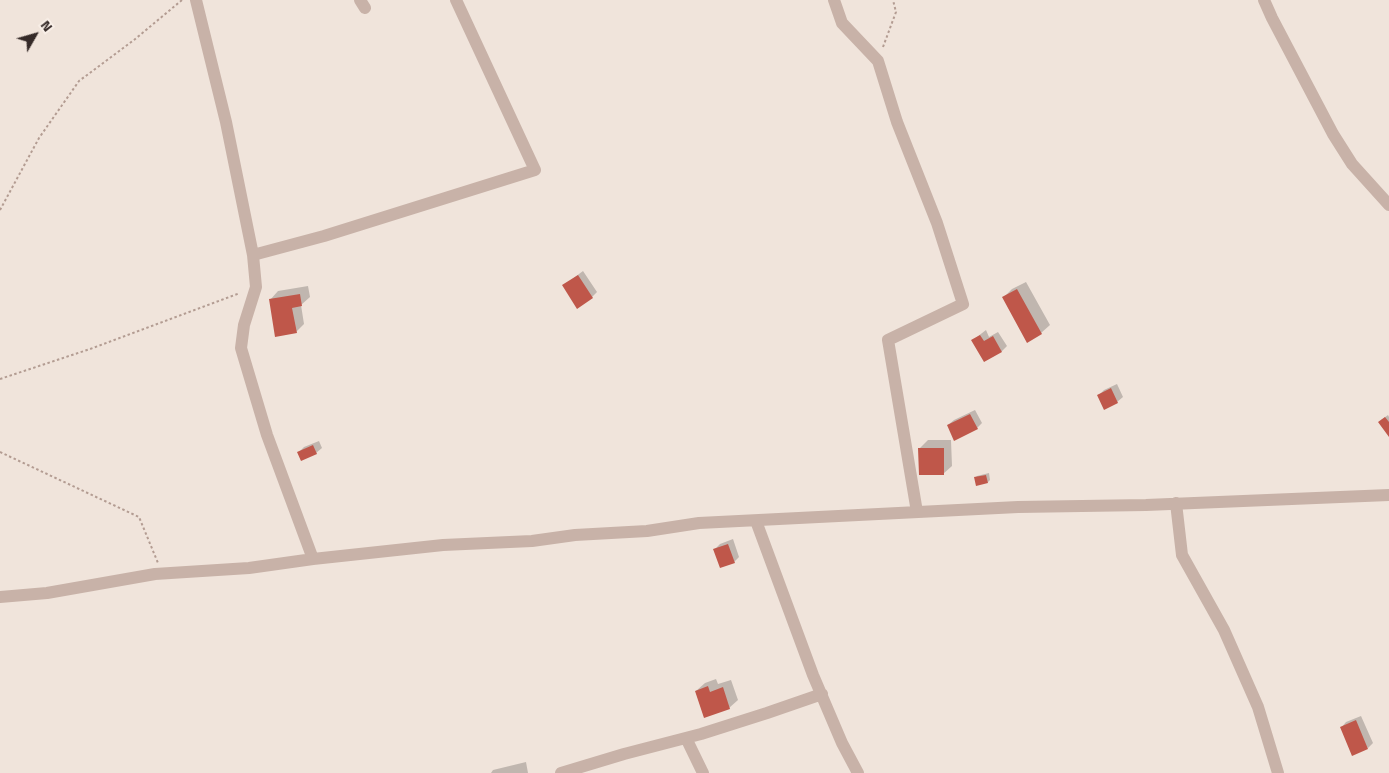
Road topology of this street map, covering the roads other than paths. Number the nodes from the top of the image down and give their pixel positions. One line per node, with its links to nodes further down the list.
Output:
1 (196, 0): 6 (street)
2 (456, 0): 6 (street)
3 (834, 0): 9 (street)
4 (1264, 0): 5 (street)
5 (1389, 205)
6 (253, 255): 11 (street)
7 (1389, 495): 8 (street)
8 (1176, 503): 9 (street); 18 (street)
9 (917, 512): 10 (street)
10 (756, 521): 11 (street); 13 (street)
11 (313, 559): 12 (street)
12 (0, 597)
13 (822, 694): 14 (street); 17 (street)
14 (686, 738): 15 (street); 16 (street)
15 (561, 773)
16 (703, 773)
17 (858, 773)
18 (1278, 773)

